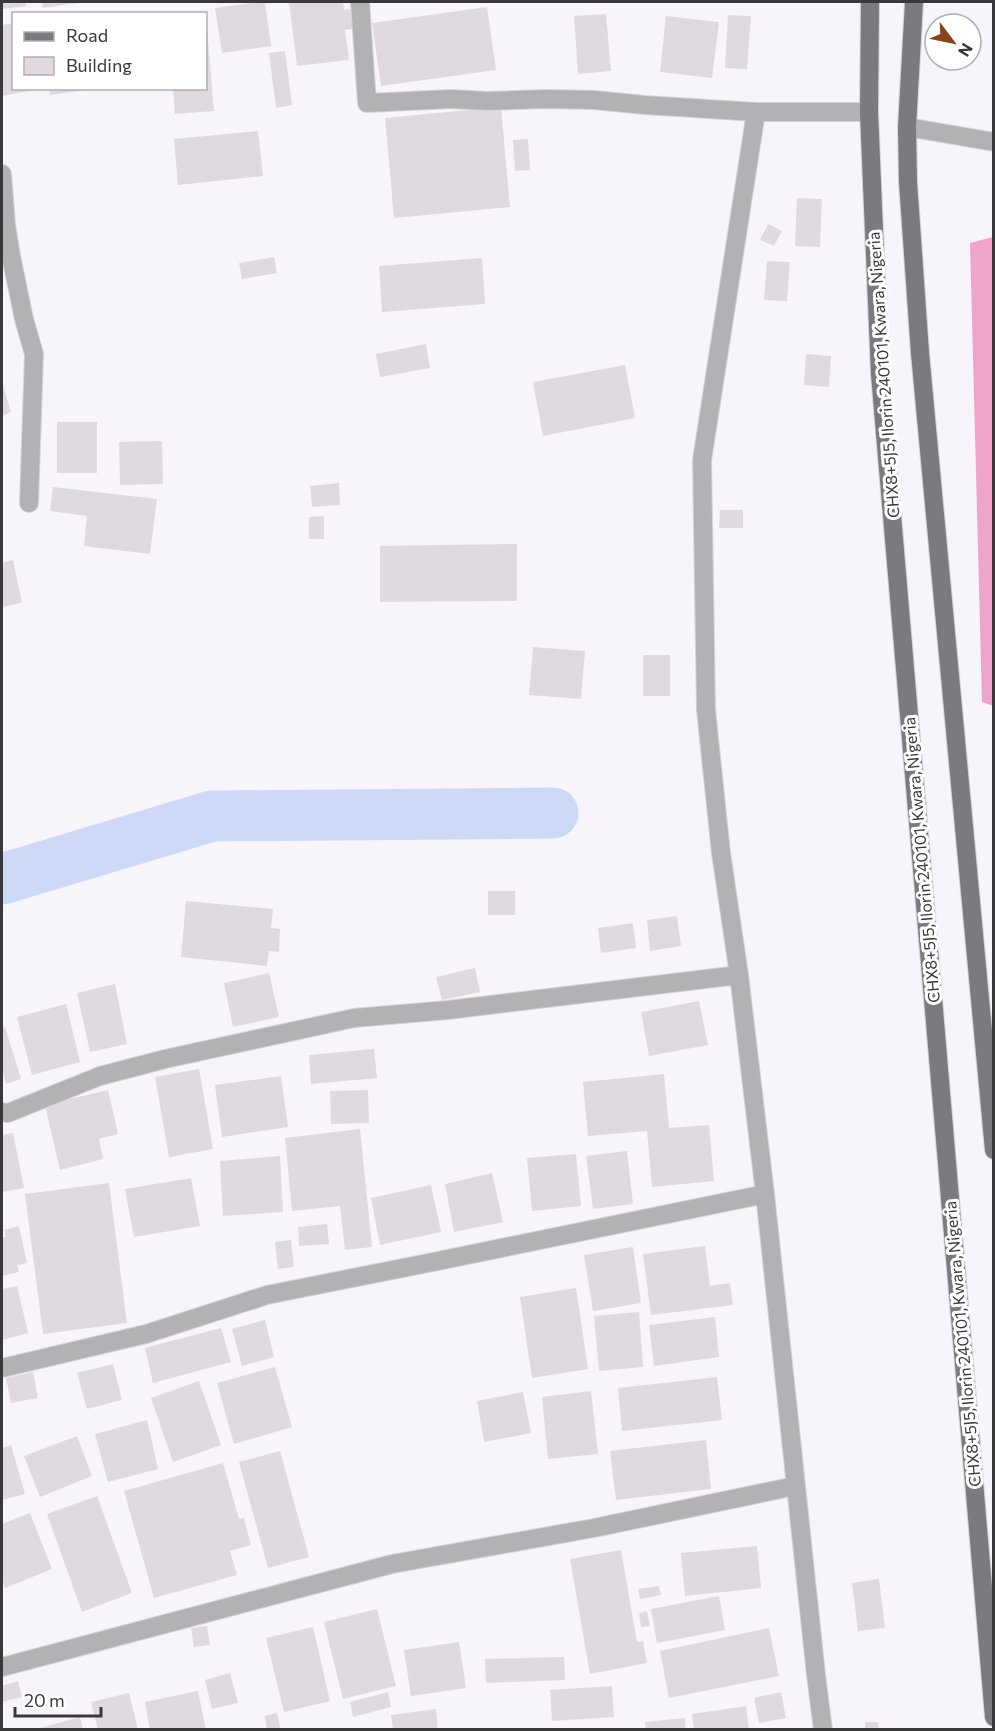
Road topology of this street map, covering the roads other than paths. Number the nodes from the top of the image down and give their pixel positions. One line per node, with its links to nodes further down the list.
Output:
1 (360, 2): 4 (street)
2 (870, 2): 5 (main road, CHX8+5J5, Ilorin 240101, Kwara, Nigeria)
3 (914, 2): 6 (main road)
4 (756, 112): 5 (street); 10 (street)
5 (869, 112): 17 (main road, CHX8+5J5, Ilorin 240101, Kwara, Nigeria)
6 (907, 127): 7 (street); 12 (main road)
7 (993, 142)
8 (2, 174): 9 (street)
9 (29, 503)
10 (740, 975): 11 (street); 13 (street)
11 (2, 1112)
12 (993, 1150)
13 (765, 1194): 14 (street); 15 (street)
14 (2, 1368)
15 (795, 1486): 16 (street); 18 (street)
16 (2, 1667)
17 (993, 1717)
18 (823, 1730)

